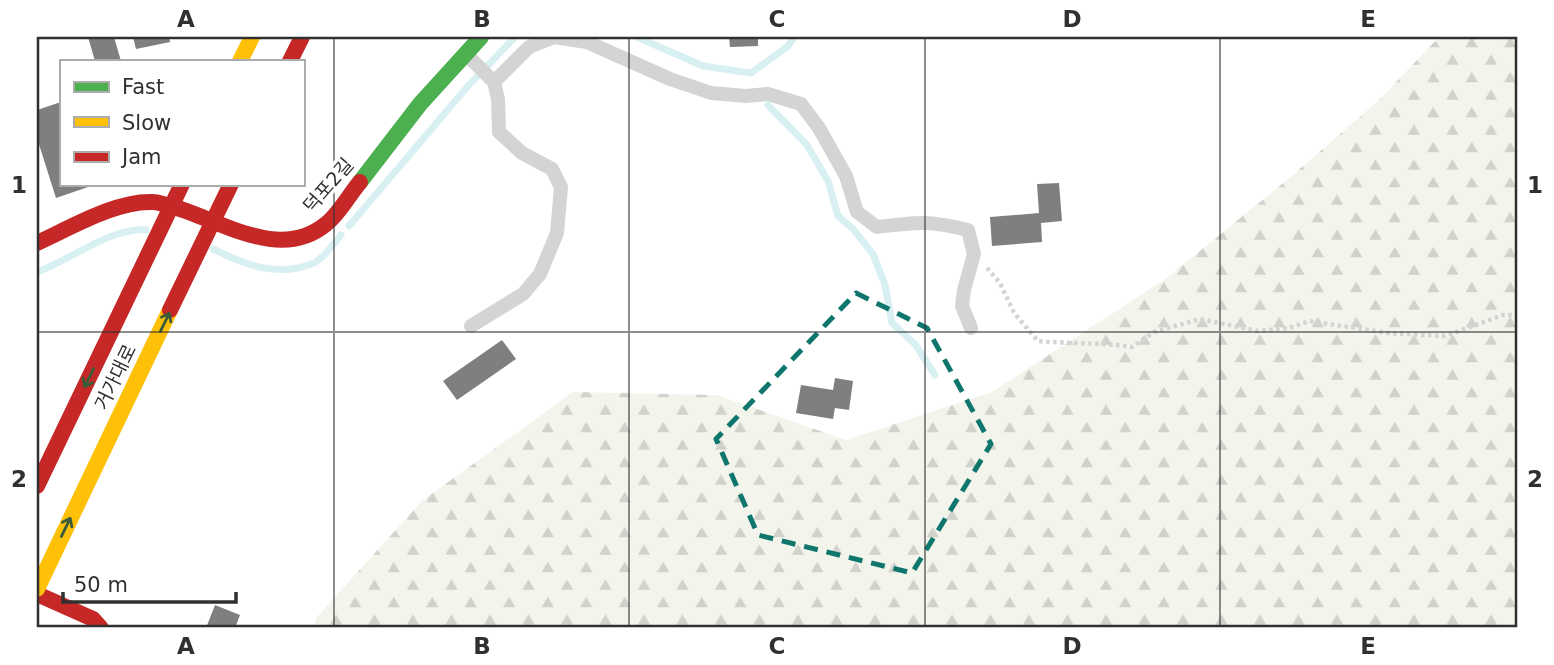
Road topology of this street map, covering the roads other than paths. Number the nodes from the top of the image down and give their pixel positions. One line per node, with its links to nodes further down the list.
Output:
1 (251, 37): 5 (main road)
2 (302, 37): 6 (main road)
3 (481, 37): 4 (main road, 덕포2길)
4 (468, 56): 7 (lane); 10 (main road, 덕포2길)
5 (240, 60)
6 (290, 60)
7 (491, 79): 11 (lane); 12 (lane)
8 (181, 186): 13 (main road, 거가대로, one-way to 13, bridge)
9 (230, 186): 14 (main road, 거가대로, one-way to 9, bridge)
10 (37, 243)
11 (471, 326)
12 (971, 328)
13 (37, 486)
14 (37, 589)
15 (37, 594): 16 (main road)
16 (101, 628)

